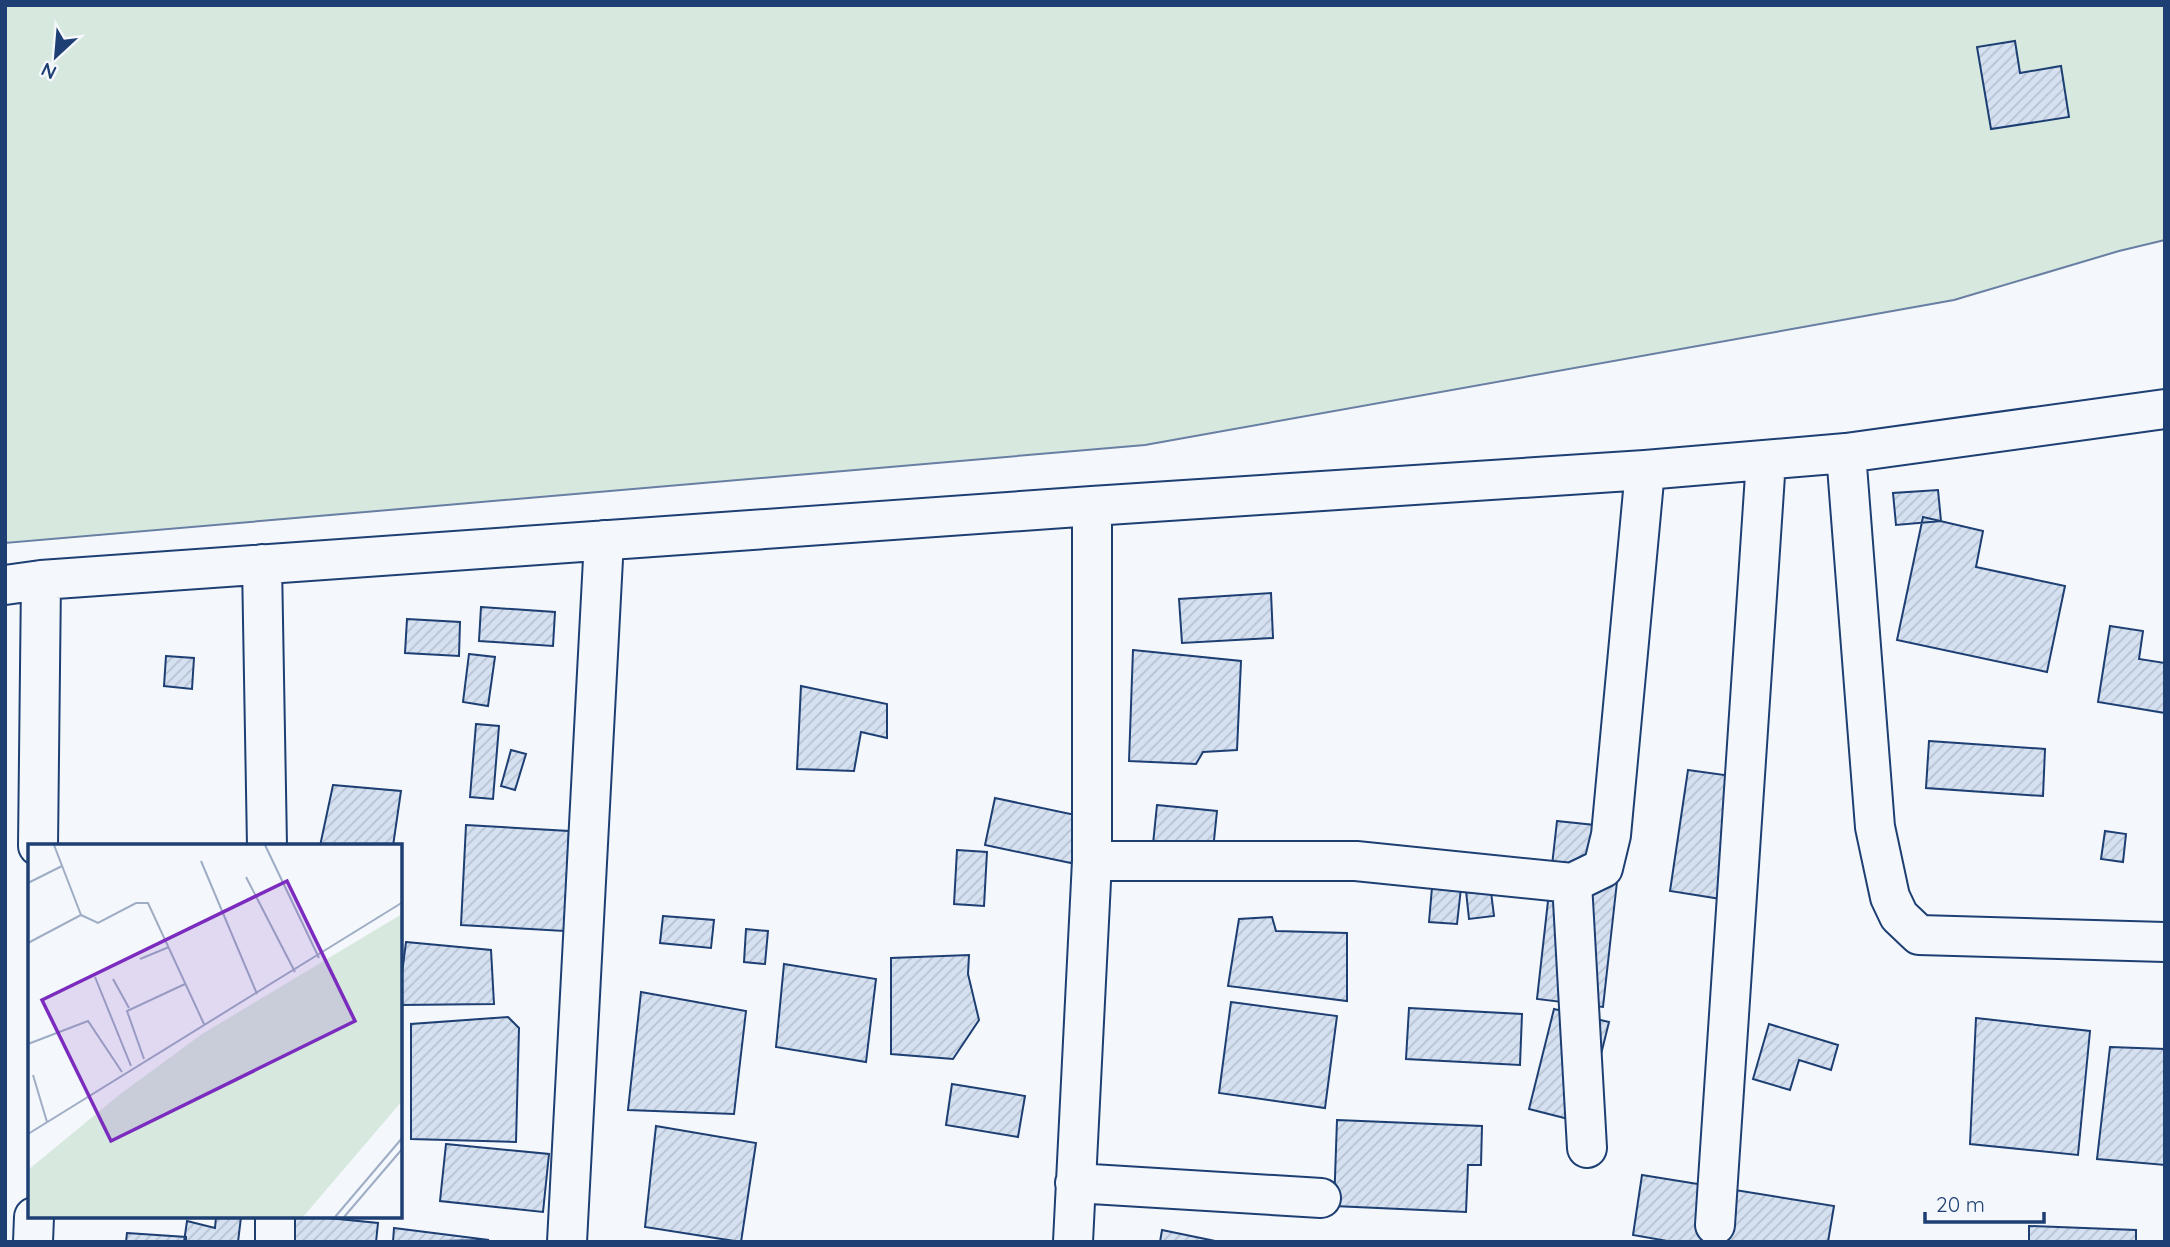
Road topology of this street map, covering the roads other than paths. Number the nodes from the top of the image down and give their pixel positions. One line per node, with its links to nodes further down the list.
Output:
1 (2165, 409): 2 (street)
2 (1846, 453): 3 (street); 13 (street)
3 (1766, 460): 4 (street); 19 (street)
4 (1645, 470): 5 (street); 12 (street)
5 (1092, 506): 6 (street); 11 (street)
6 (604, 540): 7 (street); 22 (street)
7 (262, 564): 8 (street); 10 (street)
8 (23, 582): 9 (street)
9 (38, 844)
10 (267, 844)
11 (1092, 861): 12 (street); 15 (street)
12 (1572, 883): 14 (street)
13 (2165, 942)
14 (1587, 1148)
15 (1074, 1183): 16 (street); 23 (street)
16 (1321, 1198)
17 (34, 1219): 20 (street)
18 (275, 1219): 21 (street)
19 (1715, 1225)
20 (33, 1242)
21 (275, 1242)
22 (566, 1242)
23 (1073, 1242)

